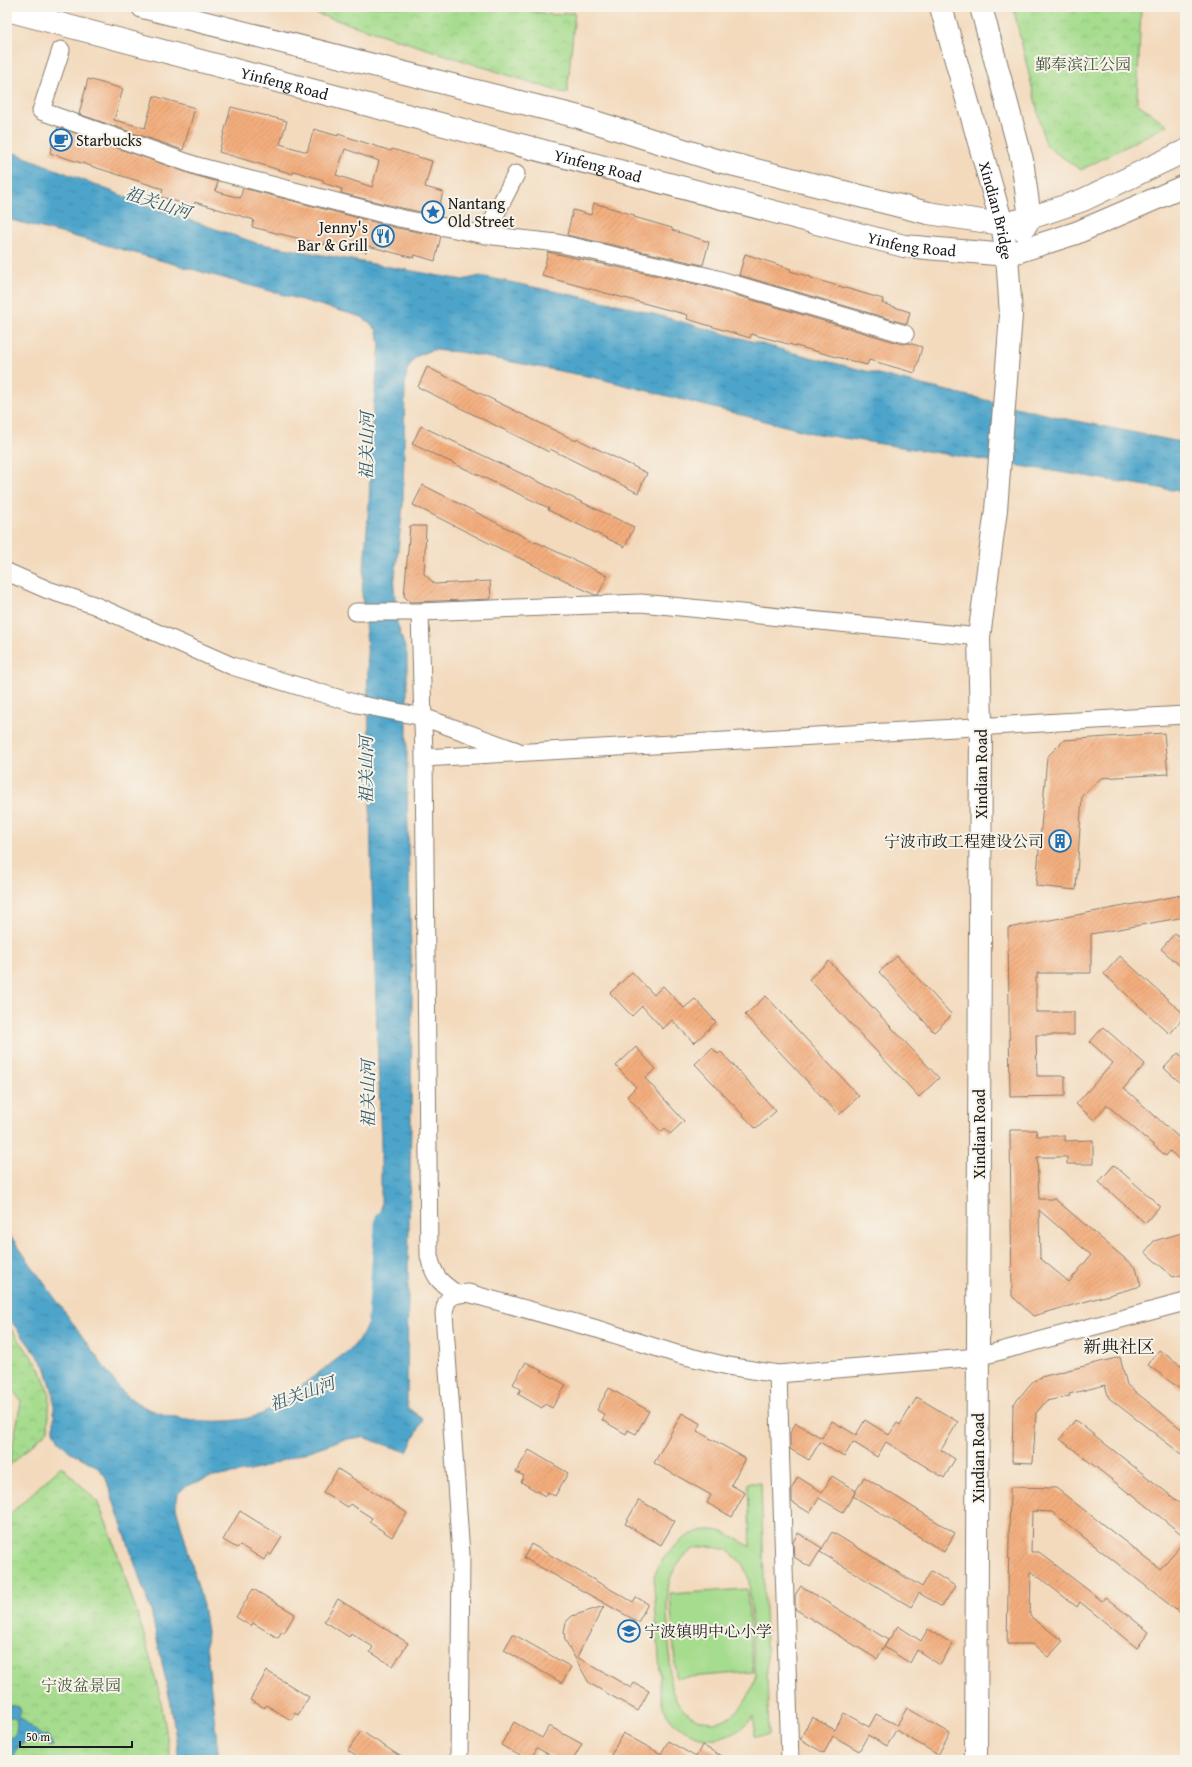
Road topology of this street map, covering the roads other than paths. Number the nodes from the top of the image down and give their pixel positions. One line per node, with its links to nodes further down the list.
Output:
1 (143, 7): 10 (main road, Yinfeng Road)
2 (941, 7): 10 (main road, Xindian Bridge)
3 (981, 7): 9 (main road, Xindian Bridge)
4 (7, 10): 12 (main road, Yinfeng Road)
5 (61, 50): 11 (street)
6 (1185, 151): 9 (main road, Yinfeng Road)
7 (516, 174): 11 (street)
8 (1185, 186): 12 (main road, Yinfeng Road)
9 (1030, 218): 10 (main road, Yinfeng Road); 12 (main road, Xindian Bridge)
10 (1002, 224): 12 (main road, Xindian Bridge)
11 (486, 235): 13 (street)
12 (1008, 255): 17 (main road, Xindian Road)
13 (905, 334)
14 (7, 572): 19 (street)
15 (356, 612): 16 (street)
16 (420, 612): 17 (street); 19 (street)
17 (979, 637): 20 (main road, Xindian Road)
18 (1185, 715): 20 (street)
19 (417, 716): 21 (street); 22 (street)
20 (981, 726): 21 (street); 25 (main road, Xindian Road)
21 (522, 752): 22 (street)
22 (424, 758): 23 (street)
23 (457, 1294): 26 (street); 27 (street)
24 (1185, 1302): 25 (street)
25 (978, 1356): 26 (street); 29 (main road, Xindian Road)
26 (778, 1374): 28 (street)
27 (459, 1760)
28 (790, 1760)
29 (976, 1760)

